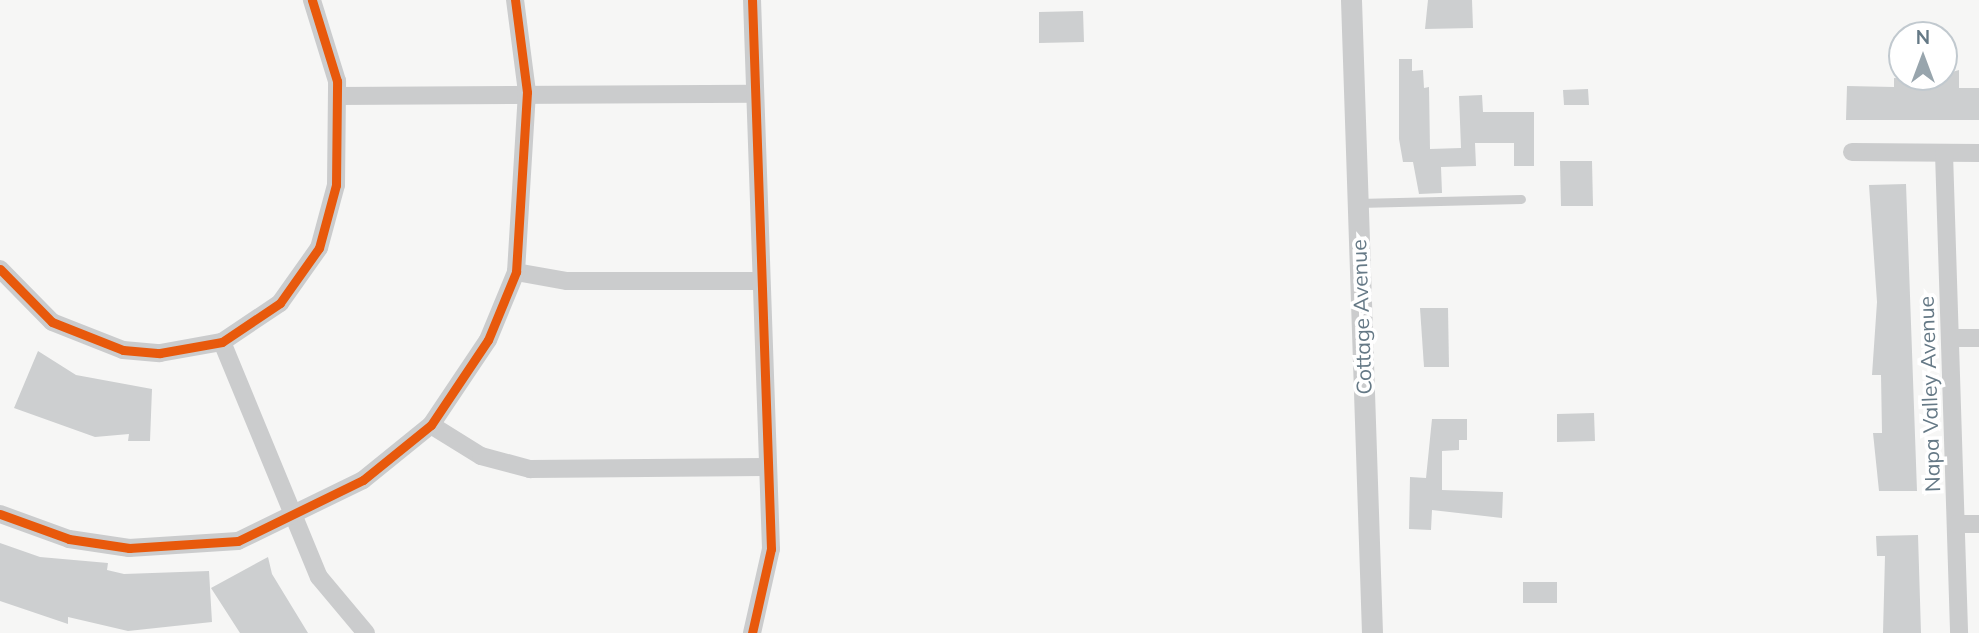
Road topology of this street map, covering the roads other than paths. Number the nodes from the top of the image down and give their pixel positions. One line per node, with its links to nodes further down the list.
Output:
1 (312, 0): 7 (street)
2 (515, 0): 5 (street)
3 (752, 0): 6 (street)
4 (1351, 0): 12 (street, Cottage Avenue)
5 (527, 92): 6 (street); 7 (street); 14 (street)
6 (755, 94): 15 (street)
7 (337, 96): 18 (street)
8 (1852, 152): 9 (street)
9 (1944, 153): 10 (street); 16 (street, Napa Valley Avenue)
10 (1979, 153)
11 (1521, 199): 12 (lane)
12 (1357, 203): 27 (street, Cottage Avenue)
13 (0, 269): 18 (street)
14 (516, 272): 15 (street); 19 (street)
15 (760, 281): 20 (street)
16 (1953, 338): 17 (street); 23 (street, Napa Valley Avenue)
17 (1979, 338)
18 (222, 342): 22 (street)
19 (431, 425): 20 (street); 22 (street)
20 (766, 467): 26 (street)
21 (0, 514): 22 (street)
22 (291, 517): 25 (street)
23 (1957, 524): 24 (street); 28 (street, Napa Valley Avenue)
24 (1979, 524)
25 (366, 633)
26 (752, 633)
27 (1372, 633)
28 (1959, 633)

